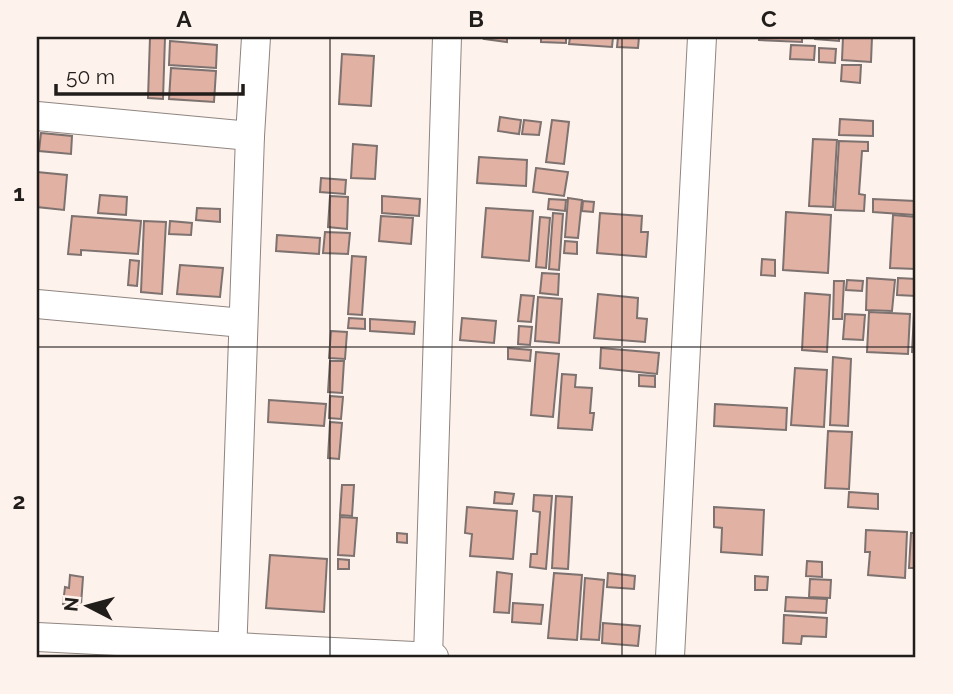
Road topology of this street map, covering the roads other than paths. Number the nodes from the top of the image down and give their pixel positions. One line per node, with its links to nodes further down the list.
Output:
1 (256, 37): 5 (street)
2 (447, 37): 10 (street)
3 (702, 37): 12 (street)
4 (37, 116): 5 (street)
5 (250, 136): 7 (street)
6 (37, 304): 7 (street)
7 (243, 323): 9 (street)
8 (37, 636): 9 (street)
9 (232, 653): 10 (street)
10 (428, 657): 11 (street)
11 (434, 657)
12 (670, 657)

